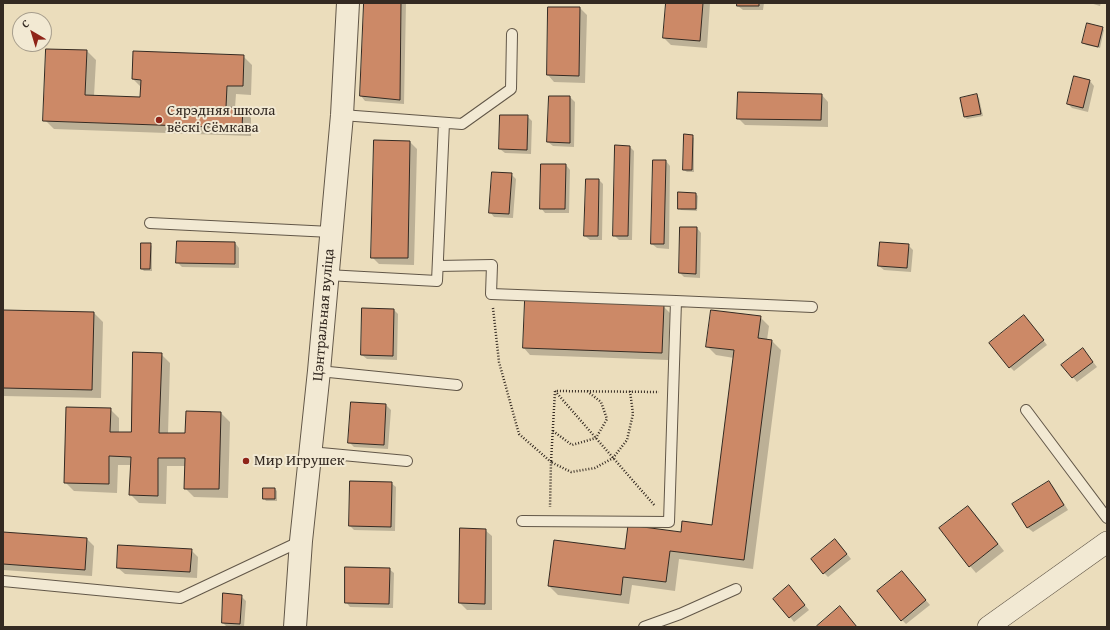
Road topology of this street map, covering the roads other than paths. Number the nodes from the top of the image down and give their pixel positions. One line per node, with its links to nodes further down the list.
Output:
1 (348, 3): 3 (street, Цэнтральная вуліца)
2 (512, 34): 4 (lane)
3 (342, 115): 4 (lane); 6 (street, Цэнтральная вуліца)
4 (444, 123): 7 (lane)
5 (150, 223): 6 (lane)
6 (331, 232): 8 (street, Цэнтральная вуліца)
7 (438, 266): 8 (lane); 9 (lane)
8 (328, 275): 11 (street, Цэнтральная вуліца)
9 (676, 302): 10 (lane); 17 (lane)
10 (812, 307)
11 (319, 372): 12 (lane); 14 (street, Цэнтральная вуліца)
12 (457, 386)
13 (1026, 410): 16 (lane)
14 (310, 452): 15 (lane); 18 (street, Цэнтральная вуліца)
15 (407, 461)
16 (1107, 518)
17 (522, 521)
18 (301, 541): 20 (lane); 22 (street, Цэнтральная вуліца)
19 (1107, 542): 24 (street)
20 (3, 581)
21 (736, 589): 23 (lane)
22 (295, 627)
23 (644, 627)
24 (988, 627)

